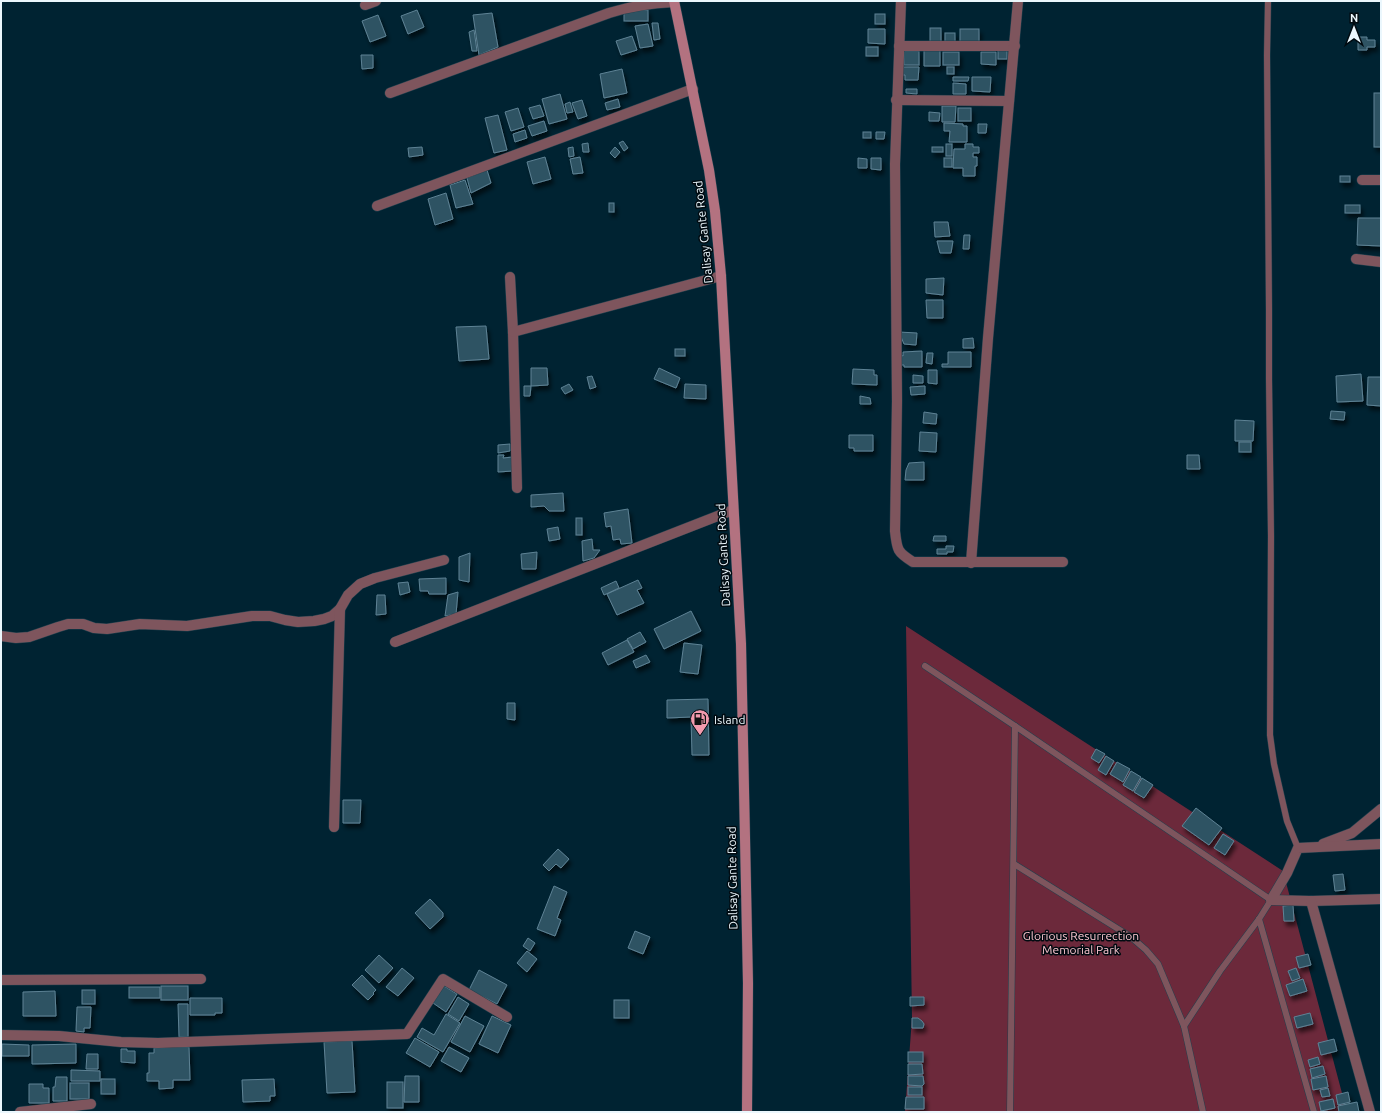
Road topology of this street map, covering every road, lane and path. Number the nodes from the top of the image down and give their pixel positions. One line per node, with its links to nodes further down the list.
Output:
1 (376, 1): 6 (street)
2 (900, 1): 7 (street)
3 (1018, 1): 8 (street)
4 (1268, 1): 34 (lane)
5 (674, 2): 9 (main road, Dalisay Gante Road); 10 (street)
6 (365, 5)
7 (899, 46): 8 (street); 11 (street)
8 (1015, 46): 12 (street)
9 (693, 89): 15 (street); 18 (main road, Dalisay Gante Road)
10 (390, 93)
11 (896, 100): 12 (street); 25 (street)
12 (1009, 101): 25 (street)
13 (1362, 180): 14 (street)
14 (1381, 180)
15 (377, 206)
16 (1356, 259): 17 (street)
17 (1381, 262)
18 (721, 276): 20 (street); 22 (main road, Dalisay Gante Road)
19 (510, 277): 20 (street)
20 (513, 332): 21 (street)
21 (517, 488)
22 (733, 510): 28 (street); 48 (main road, Dalisay Gante Road)
23 (444, 560): 26 (street)
24 (1063, 562): 25 (street)
25 (971, 563)
26 (340, 609): 27 (street); 32 (street)
27 (1, 636)
28 (395, 642)
29 (925, 666): 30 (lane)
30 (1015, 726): 36 (lane); 38 (lane)
31 (1381, 809): 35 (street)
32 (334, 827)
33 (1381, 844): 35 (street)
34 (1298, 848): 35 (street); 38 (street)
35 (1314, 848)
36 (1014, 864): 44 (lane); 49 (lane)
37 (1381, 899): 39 (street)
38 (1271, 900): 39 (street); 40 (lane)
39 (1311, 901): 52 (street)
40 (1259, 919): 44 (lane); 51 (lane)
41 (1, 980): 42 (street)
42 (201, 980)
43 (507, 1016): 45 (street)
44 (1184, 1026): 50 (lane)
45 (1, 1035)
46 (91, 1104): 47 (street)
47 (20, 1112)
48 (747, 1112)
49 (1010, 1112)
50 (1203, 1112)
51 (1314, 1112)
52 (1370, 1112)

